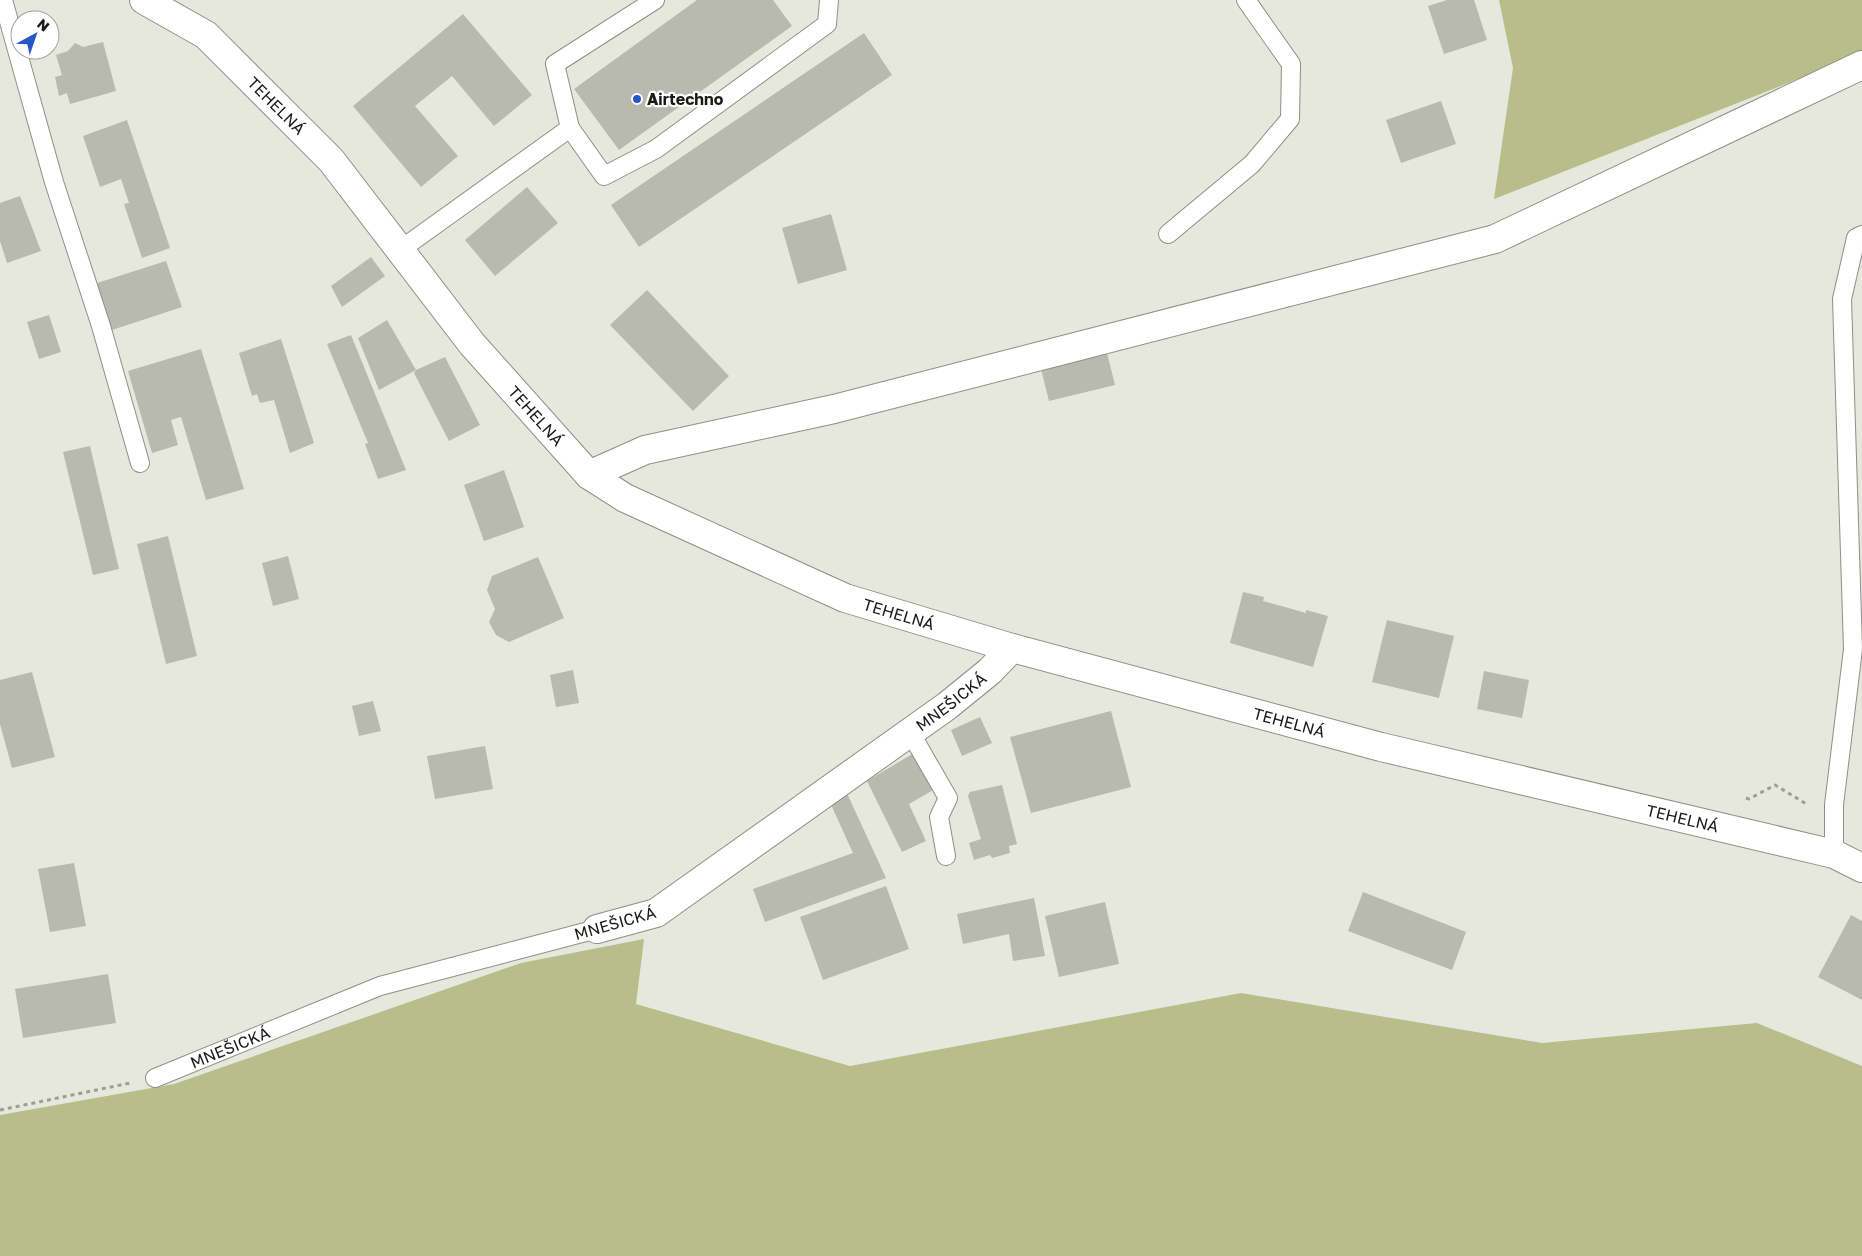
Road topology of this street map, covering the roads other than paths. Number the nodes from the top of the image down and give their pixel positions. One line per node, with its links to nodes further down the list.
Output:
1 (3, 0): 11 (lane)
2 (144, 0): 10 (street, TEHELNÁ)
3 (655, 0): 7 (lane)
4 (828, 0): 7 (lane)
5 (1246, 0): 8 (lane)
6 (1862, 65): 12 (street)
7 (570, 128): 10 (lane)
8 (1168, 234)
9 (1862, 235): 15 (lane)
10 (400, 250): 12 (street, TEHELNÁ)
11 (140, 463)
12 (589, 475): 13 (street, TEHELNÁ)
13 (1012, 648): 14 (street, MNEŠICKÁ); 15 (street, TEHELNÁ)
14 (910, 732): 16 (lane); 18 (street, MNEŠICKÁ)
15 (1834, 854): 17 (street, TEHELNÁ)
16 (946, 856)
17 (1862, 868)
18 (597, 929): 19 (lane, MNEŠICKÁ)
19 (155, 1078)

